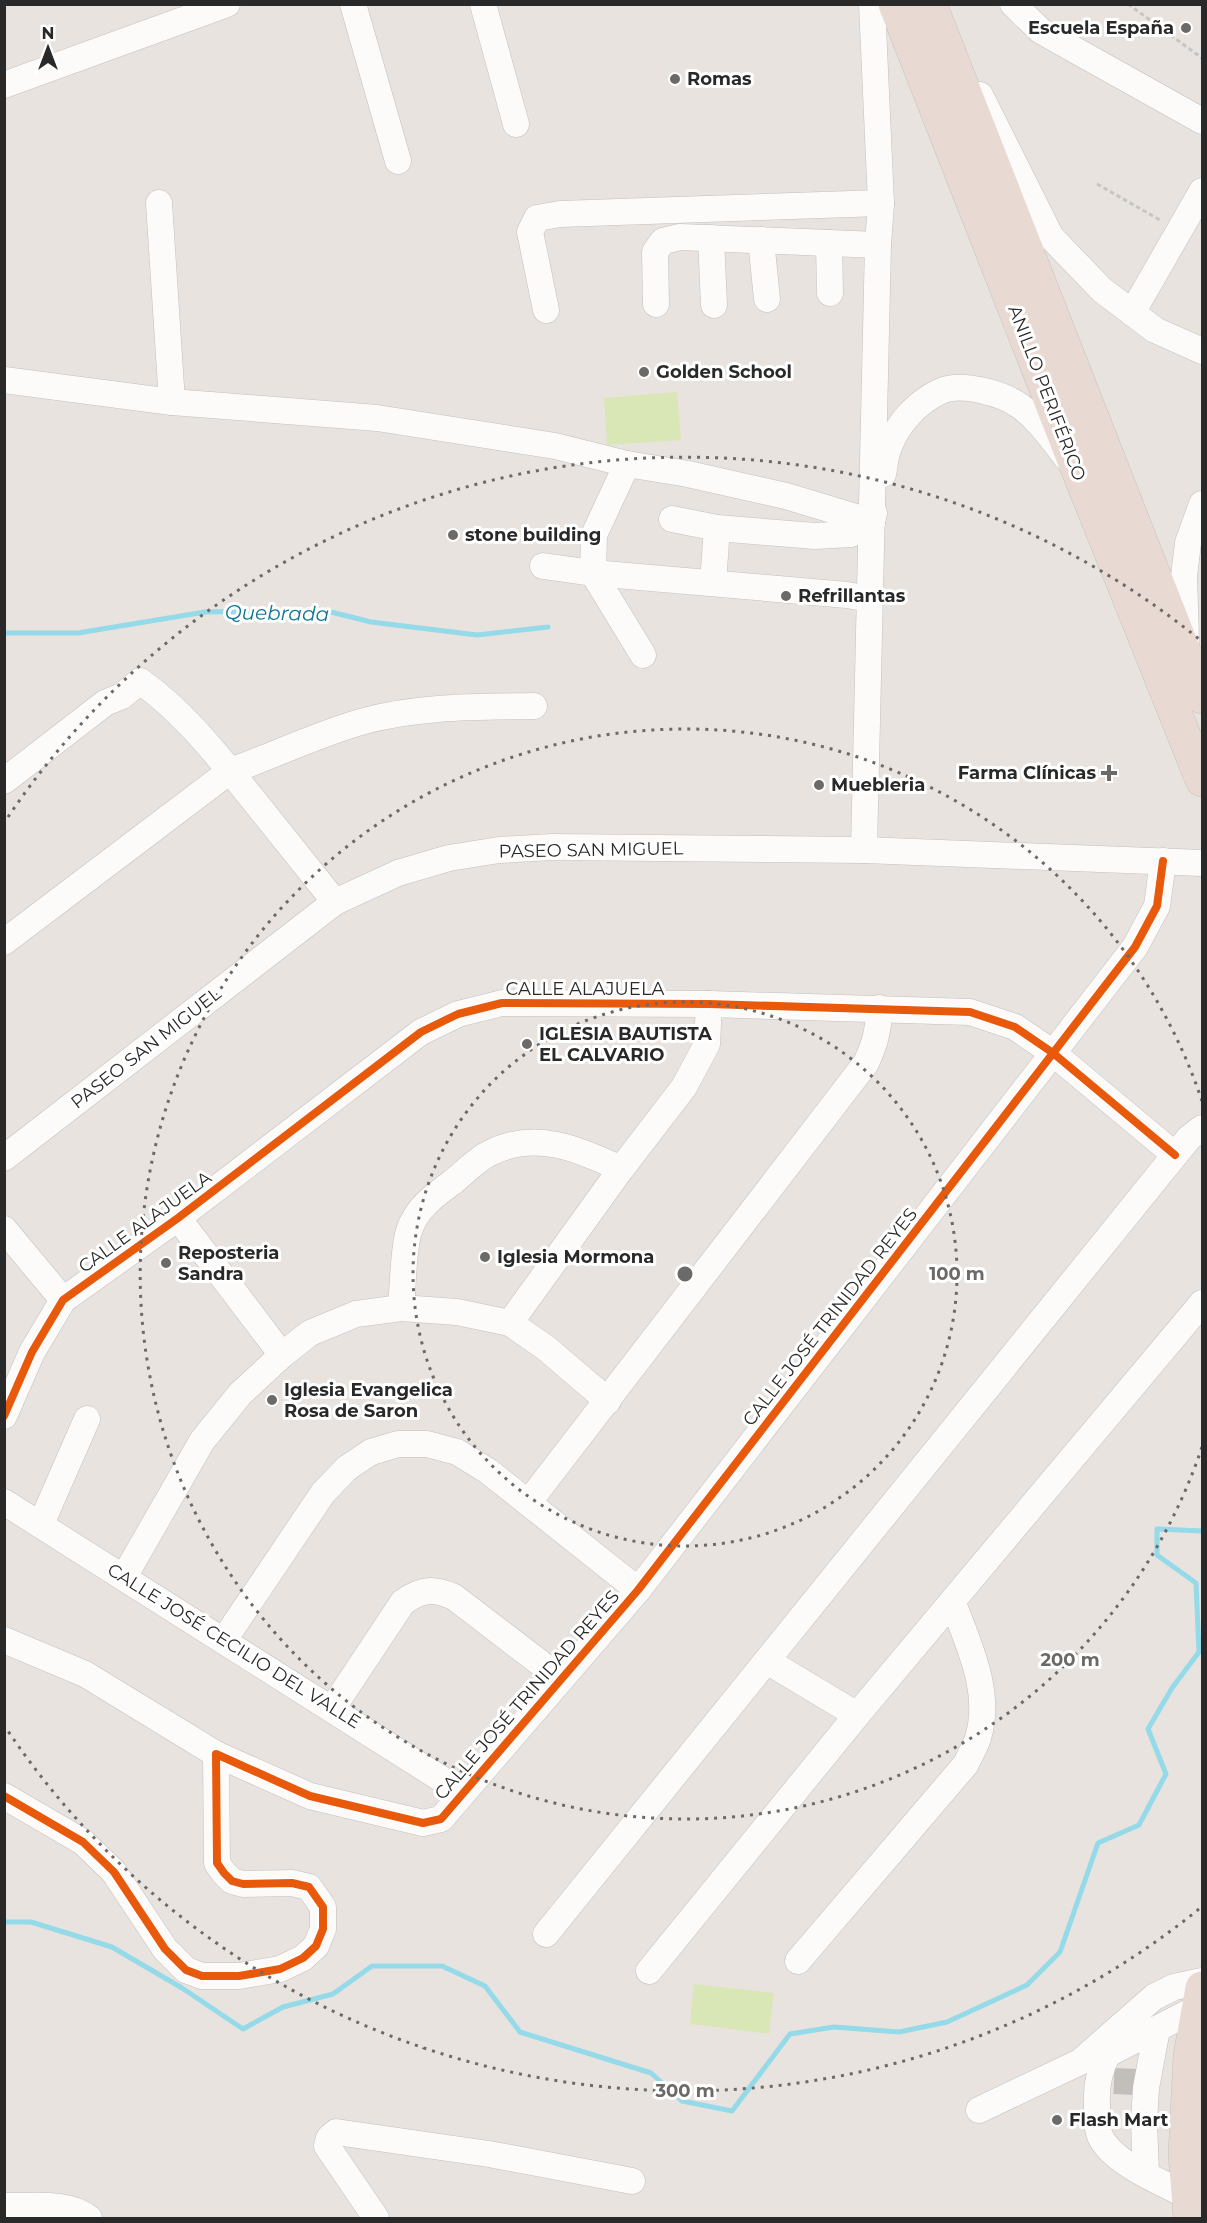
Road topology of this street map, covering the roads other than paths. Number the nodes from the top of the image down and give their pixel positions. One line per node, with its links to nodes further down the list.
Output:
1 (227, 4): 9 (street)
2 (353, 4): 12 (street)
3 (483, 4): 11 (street)
4 (872, 4): 15 (street)
5 (895, 4): 30 (highway, ANILLO PERIFÉRICO)
6 (930, 4): 40 (highway, ANILLO PERIFÉRICO)
7 (934, 4): 25 (street)
8 (1013, 4): 10 (street)
9 (4, 86)
10 (1203, 121)
11 (516, 124)
12 (398, 161)
13 (1203, 191): 25 (street)
14 (159, 203): 28 (street)
15 (881, 203): 19 (street); 24 (street)
16 (711, 238): 17 (street); 22 (street); 23 (street)
17 (761, 240): 18 (street); 21 (street)
18 (829, 243): 19 (street); 20 (street)
19 (878, 244): 33 (street)
20 (830, 293)
21 (766, 299)
22 (656, 304)
23 (714, 305)
24 (546, 310)
25 (1132, 313): 26 (street)
26 (1203, 351)
27 (4, 380): 28 (street)
28 (172, 402): 29 (street)
29 (627, 464): 33 (street); 36 (street)
30 (1079, 473): 33 (street); 44 (highway, ANILLO PERIFÉRICO)
31 (1203, 504): 40 (street)
32 (672, 519): 34 (street)
33 (872, 522): 34 (street); 38 (street)
34 (717, 528): 37 (street)
35 (543, 566): 36 (street)
36 (593, 573): 37 (street); 39 (street)
37 (713, 583): 38 (street)
38 (870, 598): 46 (street)
39 (643, 655)
40 (1187, 658): 41 (highway, ANILLO PERIFÉRICO)
41 (1203, 697)
42 (534, 706): 43 (street)
43 (230, 771): 45 (street); 48 (street); 49 (street)
44 (1203, 780)
45 (4, 781)
46 (864, 850): 47 (street, PASEO SAN MIGUEL); 48 (street, PASEO SAN MIGUEL)
47 (1185, 862): 52 (street, CALLE JOSÉ TRINIDAD REYES)
48 (334, 902): 55 (street, PASEO SAN MIGUEL)
49 (4, 942)
50 (710, 1004): 51 (street, CALLE ALAJUELA); 56 (street); 57 (street, CALLE ALAJUELA)
51 (879, 1008): 52 (street, CALLE ALAJUELA); 64 (street)
52 (1053, 1053): 54 (street, CALLE ALAJUELA); 71 (street, CALLE JOSÉ TRINIDAD REYES)
53 (1203, 1128): 54 (street)
54 (1175, 1155): 75 (street)
55 (4, 1158)
56 (621, 1169): 61 (street); 62 (street)
57 (178, 1218): 59 (street, CALLE ALAJUELA); 63 (street)
58 (4, 1228): 59 (street)
59 (63, 1300): 65 (street, CALLE ALAJUELA)
60 (1203, 1303): 72 (street)
61 (401, 1308): 62 (street); 63 (street)
62 (510, 1323): 64 (street)
63 (282, 1355): 70 (street)
64 (608, 1401): 68 (street)
65 (4, 1416)
66 (87, 1419): 69 (street)
67 (4, 1502): 69 (street, CALLE JOSÉ CECILIO DEL VALLE)
68 (528, 1503): 71 (street); 74 (street)
69 (41, 1524): 70 (street, CALLE JOSÉ CECILIO DEL VALLE)
70 (124, 1577): 74 (street, CALLE JOSÉ CECILIO DEL VALLE)
71 (638, 1590): 76 (street, CALLE JOSÉ TRINIDAD REYES)
72 (953, 1603): 78 (street); 83 (street)
73 (4, 1640): 79 (street, CALLE JOSÉ TRINIDAD REYES)
74 (224, 1640): 77 (street, CALLE JOSÉ CECILIO DEL VALLE)
75 (767, 1661): 78 (street); 82 (street)
76 (560, 1678): 77 (street); 80 (street, CALLE JOSÉ TRINIDAD REYES)
77 (332, 1708): 80 (street, CALLE JOSÉ CECILIO DEL VALLE)
78 (857, 1715): 84 (street)
79 (216, 1754): 80 (street, CALLE JOSÉ TRINIDAD REYES); 81 (street)
80 (462, 1792)
81 (4, 1796)
82 (546, 1934)
83 (798, 1961)
84 (649, 1971)
85 (1201, 1992): 86 (street); 88 (street); 92 (highway)
86 (1157, 2029): 87 (street); 87 (street)
87 (1124, 2082): 89 (street); 89 (street)
88 (979, 2110)
89 (1146, 2174): 92 (street)
90 (632, 2181): 94 (street)
91 (4, 2206): 93 (street)
92 (1189, 2207)
93 (89, 2218)
94 (376, 2218)

